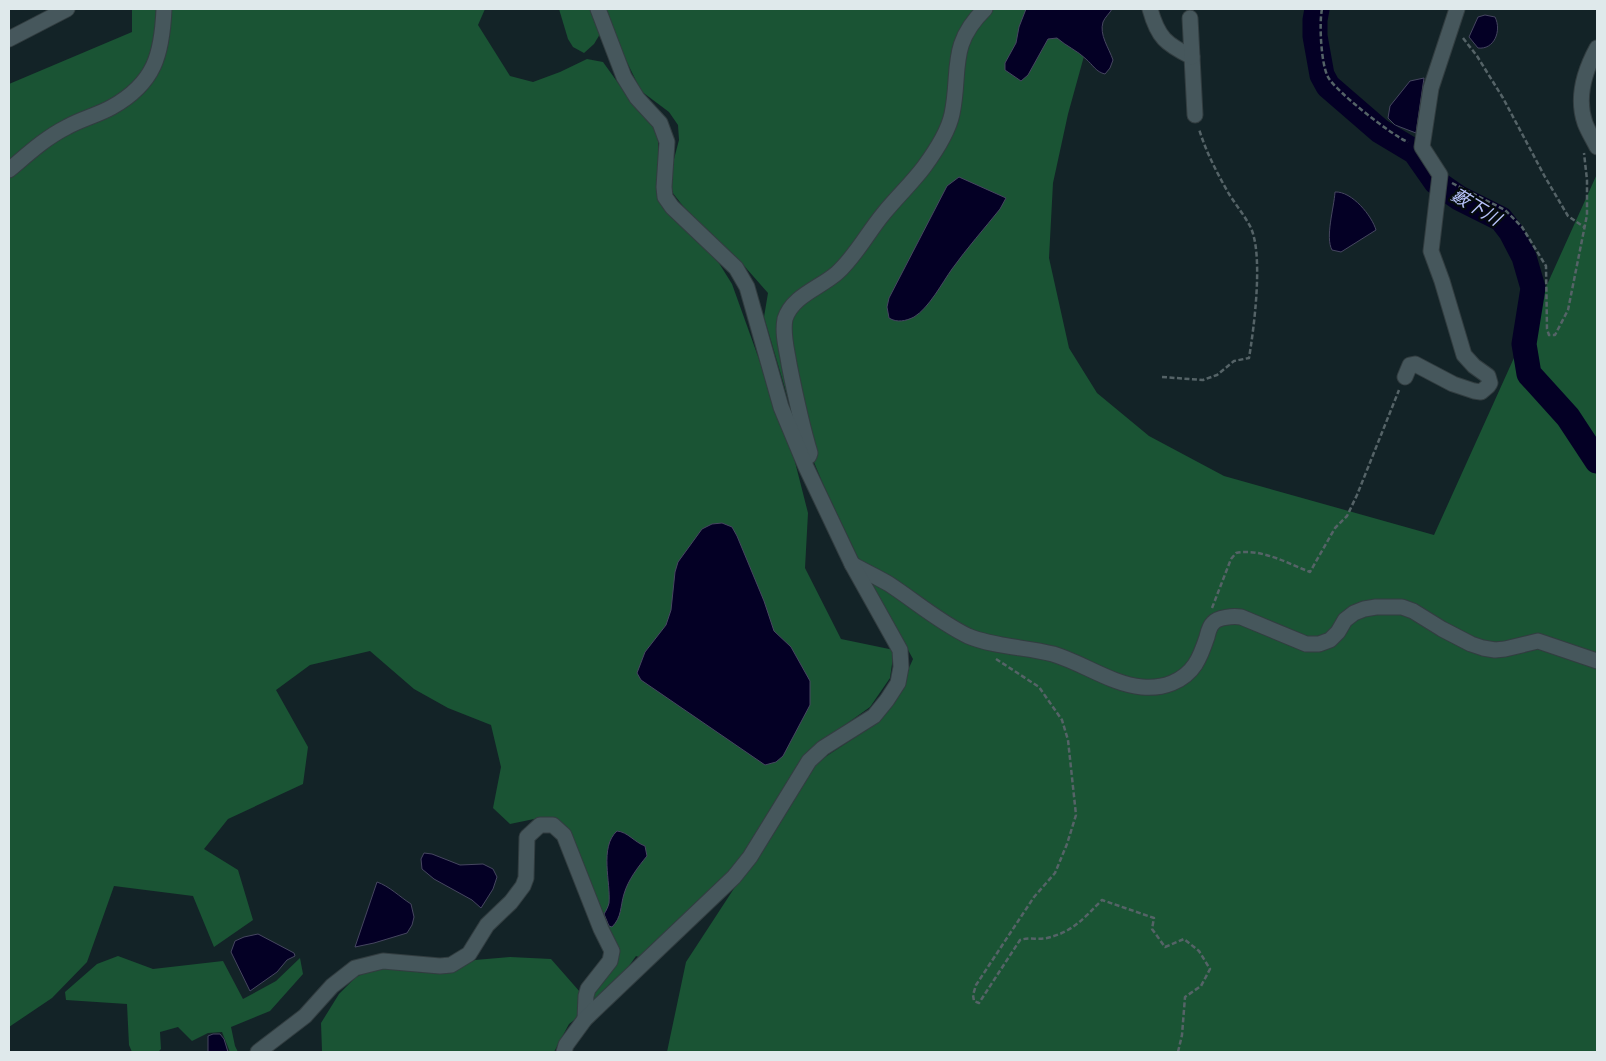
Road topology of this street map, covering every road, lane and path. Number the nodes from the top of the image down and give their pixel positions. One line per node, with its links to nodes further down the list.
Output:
1 (66, 9): 10 (street)
2 (164, 9): 17 (street)
3 (598, 9): 22 (street)
4 (985, 9): 22 (street)
5 (1150, 9): 12 (street)
6 (1322, 9): 16 (path)
7 (1457, 9): 9 (street)
8 (1190, 18): 12 (street)
9 (1453, 24): 16 (street); 19 (path)
10 (9, 39)
11 (1597, 48): 14 (street)
12 (1192, 57): 13 (street)
13 (1195, 115): 20 (path)
14 (1585, 123): 15 (street); 19 (path)
15 (1597, 147)
16 (1422, 148): 18 (street)
17 (9, 170)
18 (1440, 182): 19 (path); 21 (street)
19 (1584, 227)
20 (1162, 377)
21 (1405, 377): 24 (path)
22 (806, 467): 23 (street)
23 (852, 564): 24 (street); 27 (street)
24 (1210, 626): 26 (street)
25 (990, 655): 30 (path)
26 (1597, 661)
27 (585, 1019): 28 (street); 29 (street)
28 (258, 1052)
29 (564, 1052)
30 (1178, 1052)

